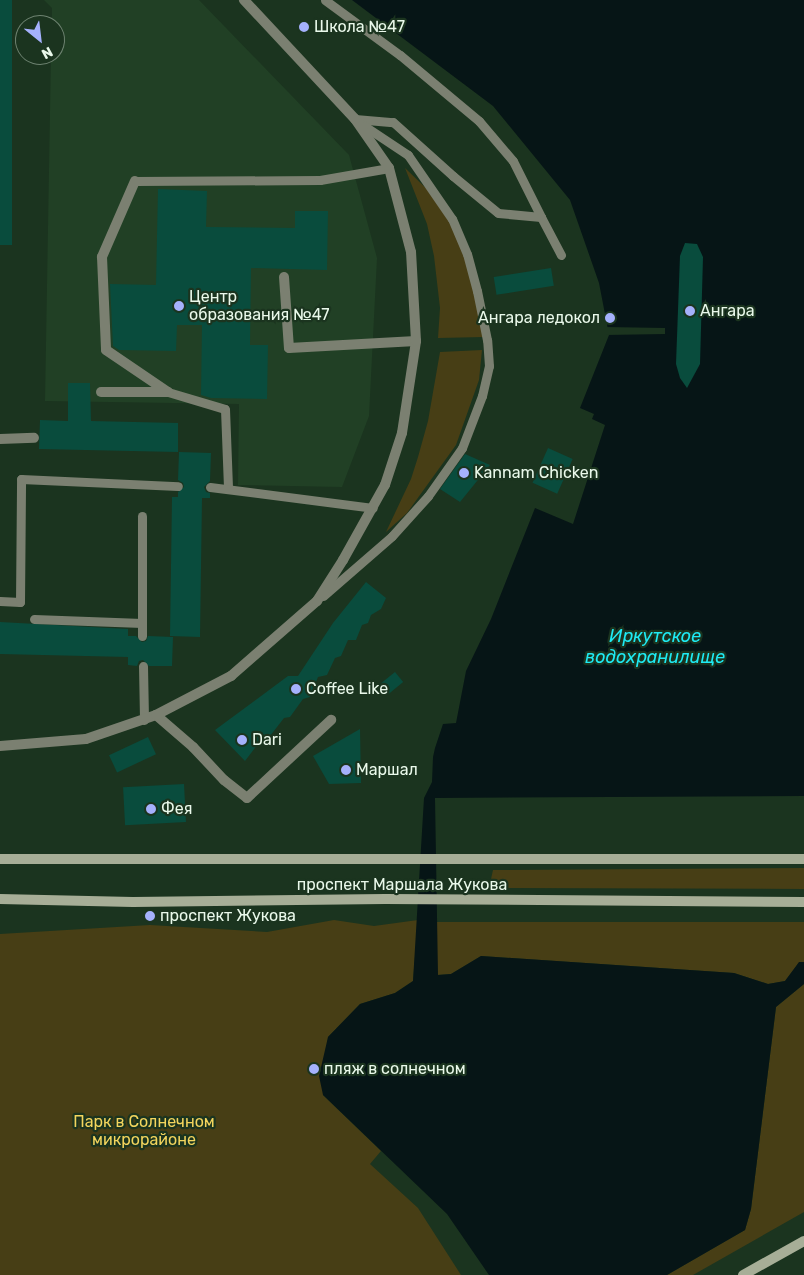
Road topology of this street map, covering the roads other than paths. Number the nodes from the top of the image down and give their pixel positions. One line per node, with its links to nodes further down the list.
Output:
1 (244, 0): 3 (street)
2 (325, 0): 6 (lane)
3 (355, 119): 4 (street); 6 (lane); 20 (lane)
4 (389, 168): 5 (lane); 9 (street)
5 (135, 181): 11 (street)
6 (541, 217): 7 (lane)
7 (561, 255)
8 (284, 277): 9 (street)
9 (416, 341): 17 (street)
10 (101, 392): 11 (street)
11 (168, 392): 16 (lane)
12 (34, 438): 13 (street)
13 (0, 439)
14 (178, 486): 19 (lane)
15 (210, 487): 16 (lane)
16 (228, 487): 17 (lane)
17 (372, 508): 20 (street)
18 (142, 516): 22 (lane)
19 (0, 601)
20 (317, 601): 25 (street)
21 (34, 619): 22 (lane)
22 (142, 623): 23 (lane)
23 (142, 636)
24 (143, 666): 26 (lane)
25 (156, 715): 26 (street); 27 (street)
26 (144, 720): 28 (street)
27 (331, 720)
28 (0, 746)
29 (0, 859): 30 (main road, проспект Маршала Жукова)
30 (804, 859)
31 (0, 899): 32 (main road, проспект Маршала Жукова)
32 (804, 902)
33 (804, 1241): 34 (main road)
34 (743, 1275)

